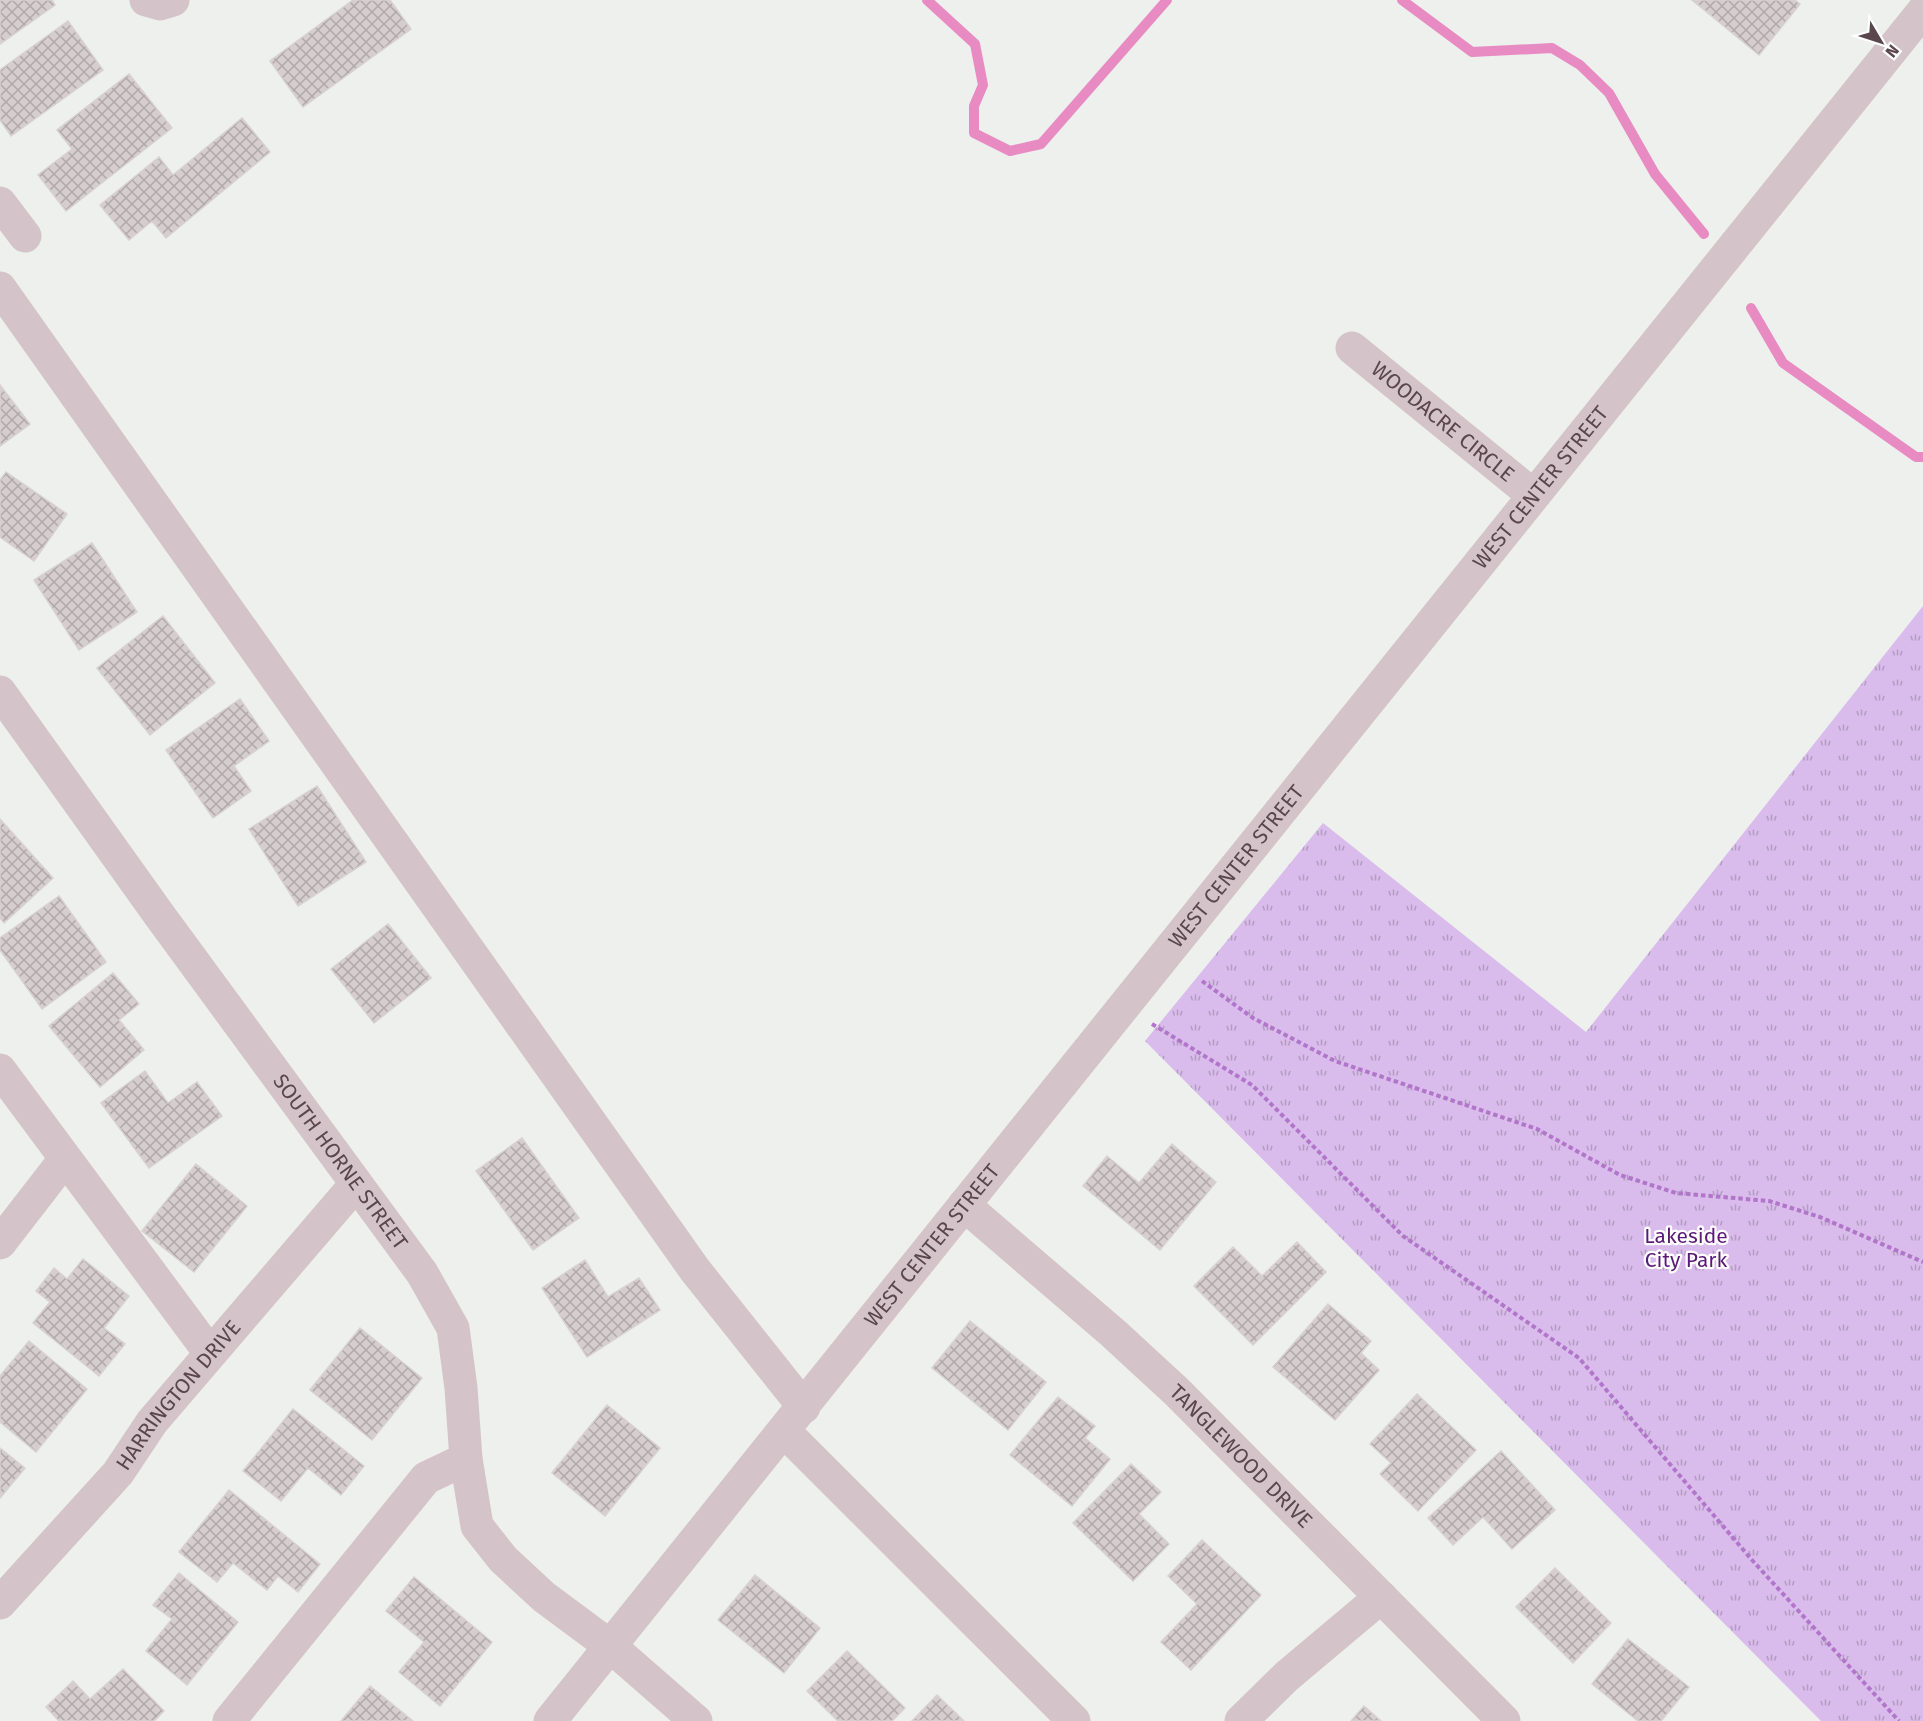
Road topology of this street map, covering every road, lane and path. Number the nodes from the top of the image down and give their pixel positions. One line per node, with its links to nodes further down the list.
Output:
1 (146, 0): 2 (street)
2 (173, 0)
3 (1908, 0): 4 (street)
4 (1923, 11): 9 (street, WEST CENTER STREET)
5 (0, 203): 6 (street)
6 (25, 236)
7 (0, 288): 20 (street)
8 (1352, 348): 9 (street, WOODACRE CIRCLE)
9 (1533, 495): 12 (street, WEST CENTER STREET)
10 (0, 692): 15 (street, SOUTH HORNE STREET)
11 (1202, 981): 18 (path)
12 (1124, 1006): 16 (street, WEST CENTER STREET); 31 (path)
13 (0, 1070): 14 (street)
14 (65, 1159): 17 (street); 19 (street)
15 (356, 1184): 19 (street, HARRINGTON DRIVE); 21 (street, SOUTH HORNE STREET)
16 (964, 1205): 20 (street, WEST CENTER STREET); 22 (street, TANGLEWOOD DRIVE)
17 (0, 1244)
18 (1923, 1262)
19 (210, 1353): 23 (street, HARRINGTON DRIVE)
20 (794, 1419): 24 (street, WEST CENTER STREET); 28 (street)
21 (466, 1459): 24 (street, SOUTH HORNE STREET); 25 (street)
22 (1381, 1597): 29 (street); 30 (street, TANGLEWOOD DRIVE)
23 (0, 1603)
24 (610, 1646): 26 (street, WEST CENTER STREET); 27 (street, SOUTH HORNE STREET)
25 (229, 1721)
26 (550, 1721)
27 (696, 1721)
28 (1074, 1721)
29 (1240, 1721)
30 (1504, 1721)
31 (1899, 1721)

